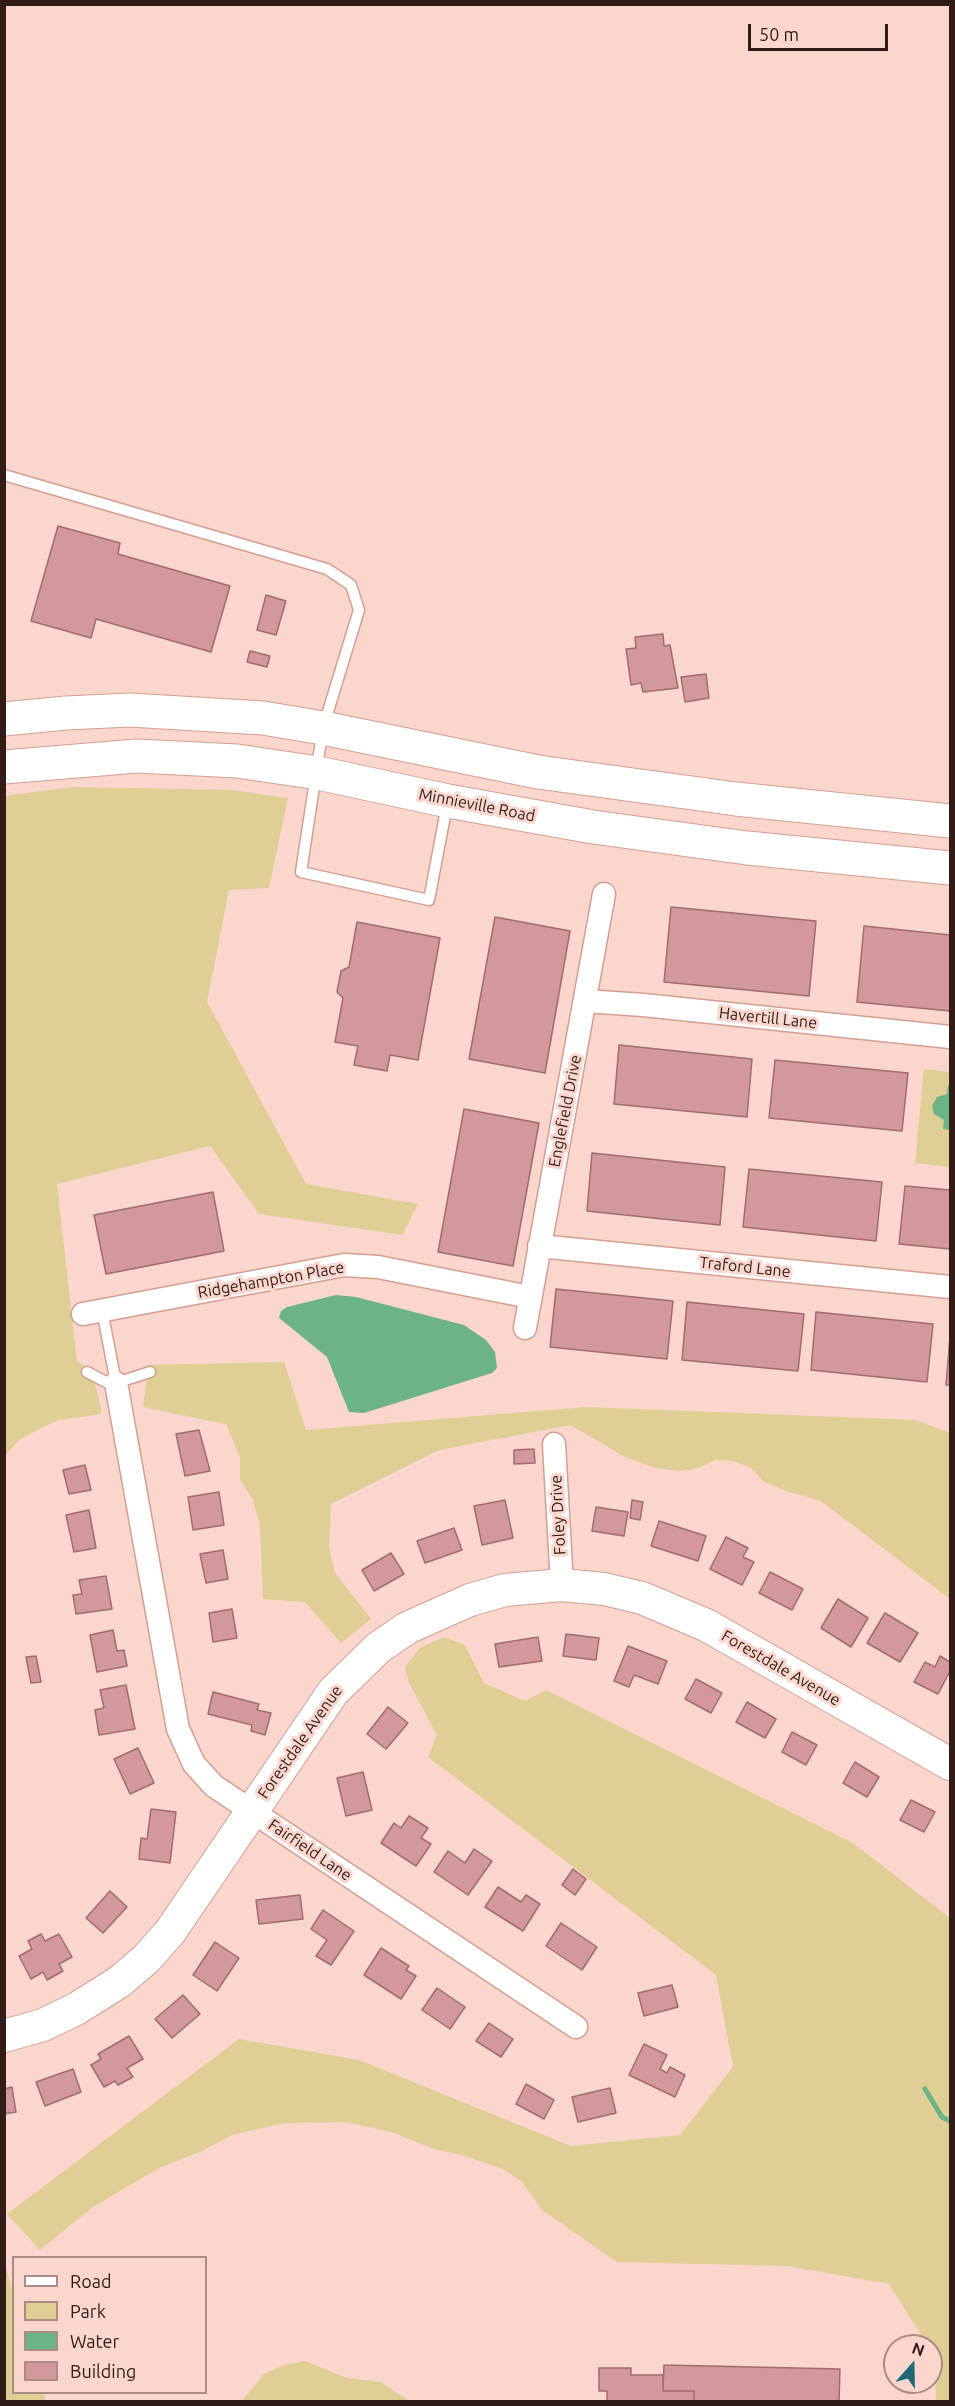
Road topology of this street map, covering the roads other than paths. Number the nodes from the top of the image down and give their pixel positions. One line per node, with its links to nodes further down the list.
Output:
1 (4, 475): 3 (lane)
2 (4, 719): 3 (main road)
3 (323, 728): 5 (lane); 7 (main road)
4 (4, 767): 5 (main road, Minnieville Road)
5 (318, 773): 6 (main road, Minnieville Road); 6 (lane)
6 (448, 801): 8 (main road, Minnieville Road)
7 (951, 821)
8 (951, 868)
9 (604, 894): 10 (street, Englefield Drive)
10 (585, 1001): 11 (street, Havertill Lane); 12 (street, Englefield Drive)
11 (951, 1037)
12 (539, 1246): 13 (street, Traford Lane); 14 (street, Englefield Drive)
13 (951, 1287)
14 (530, 1297): 15 (street, Ridgehampton Place); 16 (street, Englefield Drive)
15 (93, 1312): 19 (lane)
16 (525, 1328)
17 (87, 1372): 19 (lane)
18 (150, 1372): 19 (lane)
19 (117, 1383): 23 (street, Fairfield Lane)
20 (554, 1444): 21 (street, Foley Drive)
21 (562, 1585): 22 (street, Forestdale Avenue); 23 (street, Forestdale Avenue)
22 (951, 1764)
23 (252, 1811): 24 (street, Fairfield Lane); 25 (street, Forestdale Avenue)
24 (576, 2027)
25 (4, 2036)

